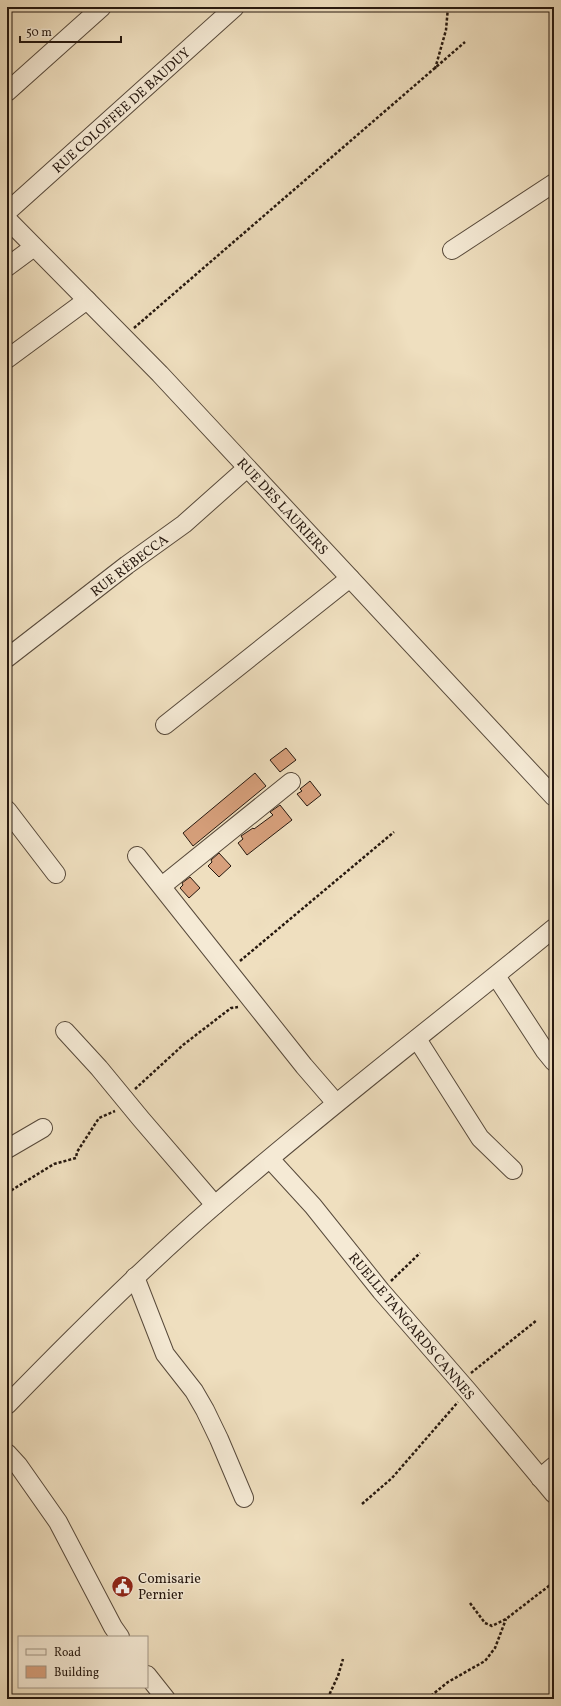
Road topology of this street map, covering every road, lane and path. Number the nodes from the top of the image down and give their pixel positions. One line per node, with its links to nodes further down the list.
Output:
1 (102, 7): 6 (street)
2 (235, 7): 8 (street, RUE COLOFFEE DE BAUDUY)
3 (448, 7): 5 (path)
4 (465, 42): 5 (path)
5 (434, 69): 14 (path)
6 (7, 92)
7 (554, 183): 11 (street)
8 (7, 212)
9 (7, 219): 10 (street, RUE DES LAURIERS)
10 (34, 247): 12 (street); 13 (street, RUE DES LAURIERS)
11 (452, 250)
12 (7, 267)
13 (87, 300): 14 (street, RUE DES LAURIERS); 15 (street)
14 (123, 337): 16 (street, RUE DES LAURIERS)
15 (7, 359)
16 (247, 468): 17 (street, RUE DES LAURIERS); 18 (street, RUE RÉBECCA)
17 (350, 578): 19 (street); 21 (street, RUE DES LAURIERS)
18 (7, 658)
19 (165, 725)
20 (291, 782): 26 (street)
21 (554, 797)
22 (9, 817): 25 (street)
23 (394, 832): 28 (path)
24 (137, 856): 26 (street)
25 (56, 874)
26 (162, 886): 28 (street)
27 (552, 933): 29 (street)
28 (229, 970): 33 (street)
29 (496, 976): 31 (street); 32 (street)
30 (65, 1031): 38 (street)
31 (417, 1039): 33 (street); 37 (street)
32 (554, 1062)
33 (336, 1103): 36 (street)
34 (43, 1128): 35 (street)
35 (7, 1149)
36 (270, 1159): 38 (street); 41 (street, RUELLE TANGARDS CANNES)
37 (513, 1170)
38 (215, 1204): 40 (street)
39 (420, 1253): 41 (path)
40 (135, 1277): 44 (street); 49 (street)
41 (381, 1292): 43 (street, RUELLE TANGARDS CANNES)
42 (537, 1320): 43 (path)
43 (464, 1387): 47 (street, RUELLE TANGARDS CANNES); 50 (path)
44 (7, 1405)
45 (7, 1454): 54 (street)
46 (554, 1466): 47 (street)
47 (540, 1478): 48 (street, RUELLE TANGARDS CANNES)
48 (554, 1494)
49 (244, 1498)
50 (362, 1504)
51 (554, 1582): 53 (path)
52 (470, 1603): 53 (path)
53 (506, 1619): 59 (path)
54 (119, 1636)
55 (343, 1659): 58 (path)
56 (148, 1676): 57 (street)
57 (166, 1699)
58 (330, 1699)
59 (427, 1699)

